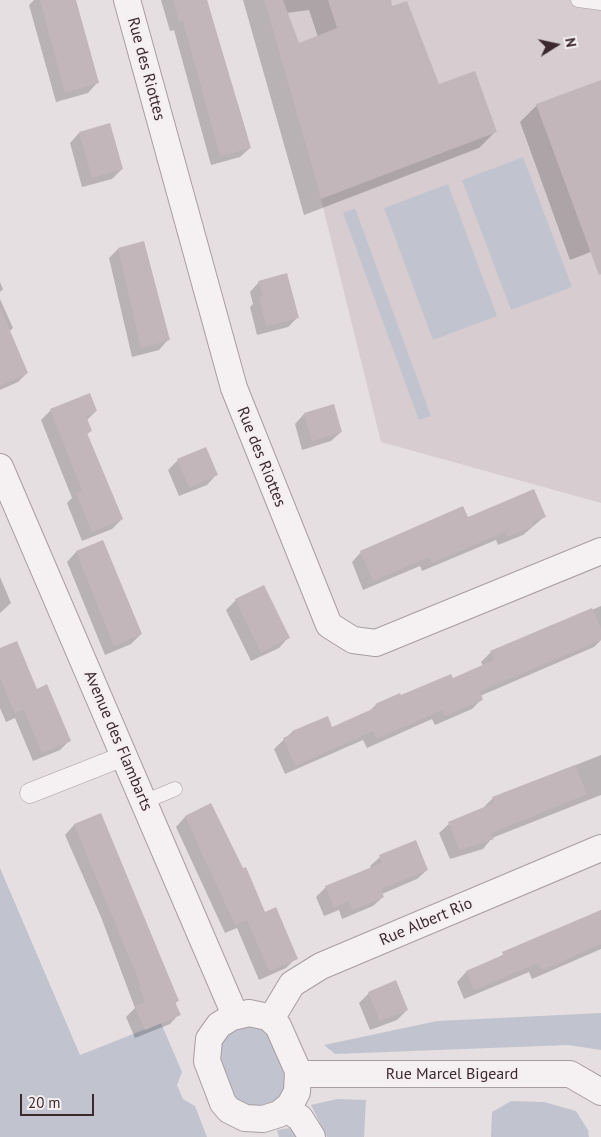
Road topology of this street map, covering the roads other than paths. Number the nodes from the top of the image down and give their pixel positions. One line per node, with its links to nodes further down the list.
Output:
1 (127, 0): 5 (street, Rue des Riottes)
2 (578, 0): 3 (lane)
3 (601, 3)
4 (0, 467): 6 (street, Avenue des Flambarts)
5 (601, 551)
6 (124, 756): 8 (street); 9 (street, Avenue des Flambarts)
7 (175, 789): 9 (lane)
8 (30, 793)
9 (144, 802): 11 (street, Avenue des Flambarts)
10 (601, 848): 12 (street, Rue Albert Rio)
11 (235, 1015): 12 (street); 15 (street)
12 (271, 1019): 13 (street)
13 (298, 1074): 14 (street, Rue Marcel Bigeard); 15 (street)
14 (601, 1092)
15 (286, 1109): 16 (street)
16 (312, 1137)

